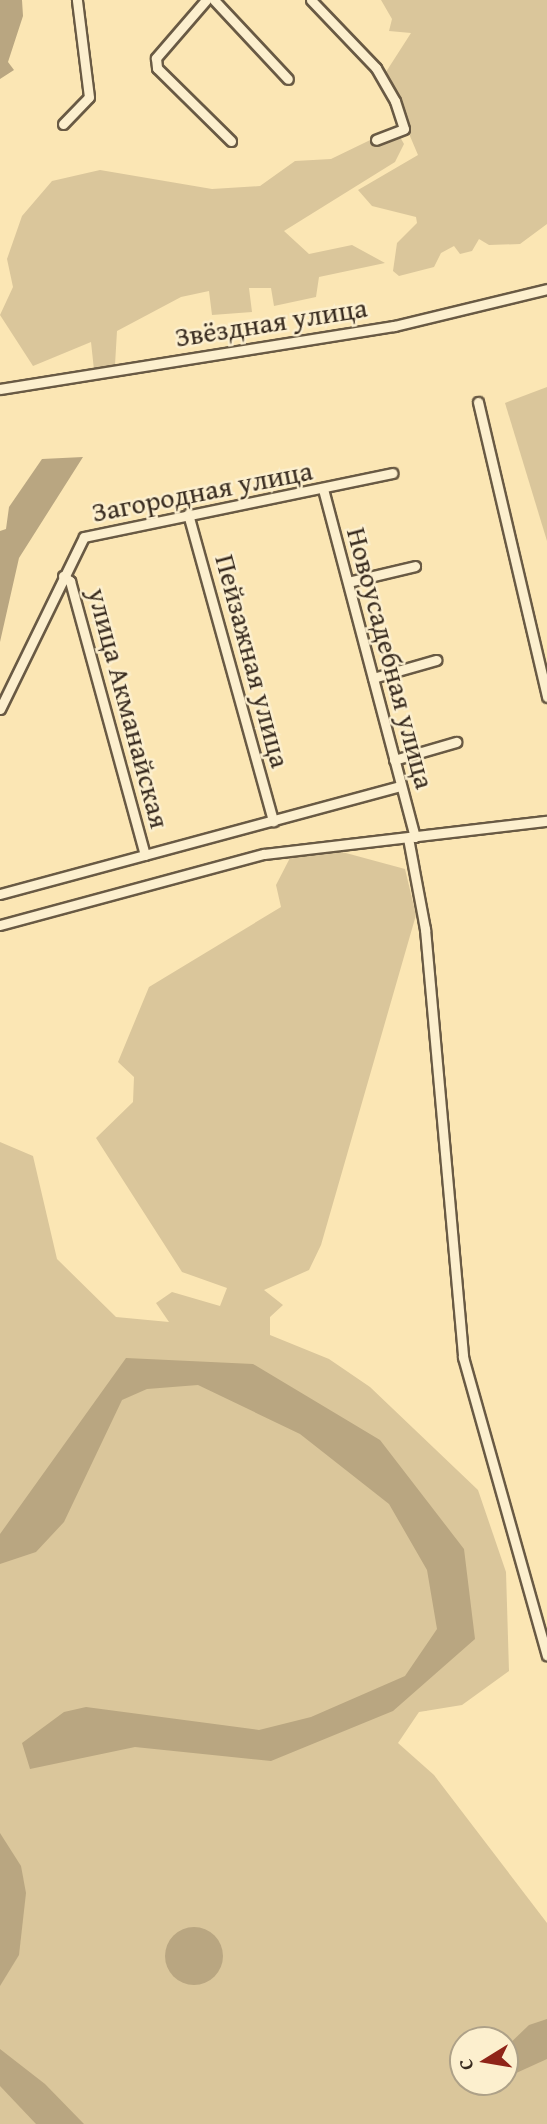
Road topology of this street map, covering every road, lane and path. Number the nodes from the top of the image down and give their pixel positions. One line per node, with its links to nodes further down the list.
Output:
1 (77, 0): 6 (street)
2 (206, 0): 8 (street)
3 (214, 0): 5 (street)
4 (311, 0): 7 (street)
5 (288, 79)
6 (63, 124)
7 (376, 140)
8 (231, 141)
9 (547, 289): 10 (street, Звёздная улица)
10 (0, 389)
11 (478, 402): 20 (street)
12 (392, 473): 13 (street, Загородная улица)
13 (323, 489): 14 (street, Загородная улица); 17 (street, Новоусадебная улица)
14 (188, 514): 16 (street, Загородная улица); 25 (street, Пейзажная улица)
15 (415, 566): 17 (street)
16 (63, 576): 21 (street, Загородная улица); 28 (street, улица Акманайская)
17 (348, 582): 19 (street, Новоусадебная улица)
18 (436, 660): 19 (street)
19 (373, 678): 23 (street, Новоусадебная улица)
20 (547, 697)
21 (0, 709)
22 (456, 742): 23 (street)
23 (394, 760): 24 (street, Новоусадебная улица)
24 (401, 786): 25 (street); 27 (street, Новоусадебная улица)
25 (273, 821): 28 (street)
26 (547, 821): 27 (street)
27 (411, 838): 30 (street); 31 (street, Новоусадебная улица)
28 (145, 855): 29 (street)
29 (0, 894)
30 (0, 925)
31 (547, 1655)

